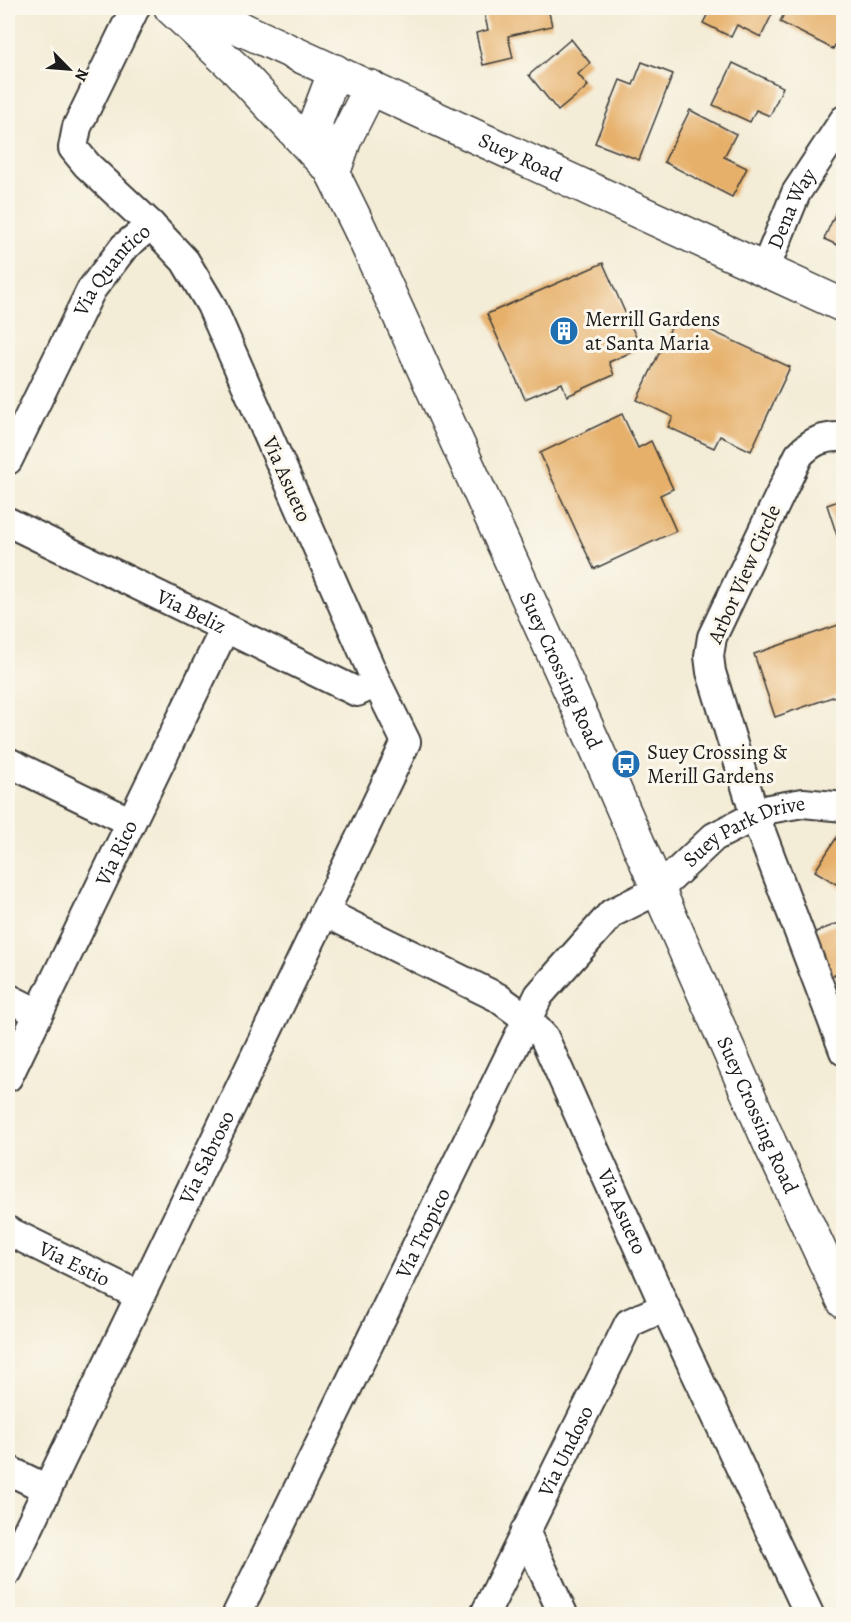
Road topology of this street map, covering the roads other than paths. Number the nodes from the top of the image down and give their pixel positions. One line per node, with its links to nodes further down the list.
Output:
1 (135, 8): 8 (street, Via Quantico)
2 (171, 8): 7 (street)
3 (196, 8): 4 (street, Suey Road)
4 (335, 71): 5 (street, Suey Road); 7 (street)
5 (370, 87): 7 (street); 9 (street, Suey Road)
6 (843, 120): 9 (street, Dena Way)
7 (333, 174): 21 (street, Suey Crossing Road)
8 (151, 225): 12 (street, Via Quantico); 15 (street, Via Asueto)
9 (765, 269): 10 (street, Suey Road)
10 (843, 306)
11 (843, 437): 19 (street, Arbor View Circle)
12 (8, 460)
13 (8, 522): 14 (street, Via Beliz)
14 (225, 628): 15 (street, Via Beliz); 20 (street, Via Rico)
15 (377, 682): 16 (street, Via Asueto)
16 (406, 742): 22 (street, Via Sabroso)
17 (8, 762): 20 (street)
18 (843, 807): 19 (street, Suey Park Drive)
19 (755, 816): 21 (street, Suey Park Drive); 26 (street, Arbor View Circle)
20 (131, 822): 24 (street, Via Rico)
21 (658, 890): 25 (street, Via Tropico); 30 (street, Suey Crossing Road)
22 (324, 912): 25 (street, Via Asueto); 29 (street, Via Sabroso)
23 (8, 999): 24 (street)
24 (38, 1013): 27 (street, Via Rico)
25 (527, 1018): 31 (street, Via Asueto); 36 (street, Via Tropico)
26 (843, 1051)
27 (8, 1077)
28 (8, 1231): 29 (street, Via Estio)
29 (140, 1296): 33 (street, Via Sabroso)
30 (843, 1302)
31 (665, 1307): 34 (street, Via Undoso); 39 (street, Via Asueto)
32 (8, 1470): 33 (street)
33 (47, 1489): 35 (street, Via Sabroso)
34 (525, 1531): 37 (street, Via Undoso); 38 (street)
35 (8, 1571)
36 (237, 1614)
37 (485, 1614)
38 (563, 1614)
39 (809, 1614)

